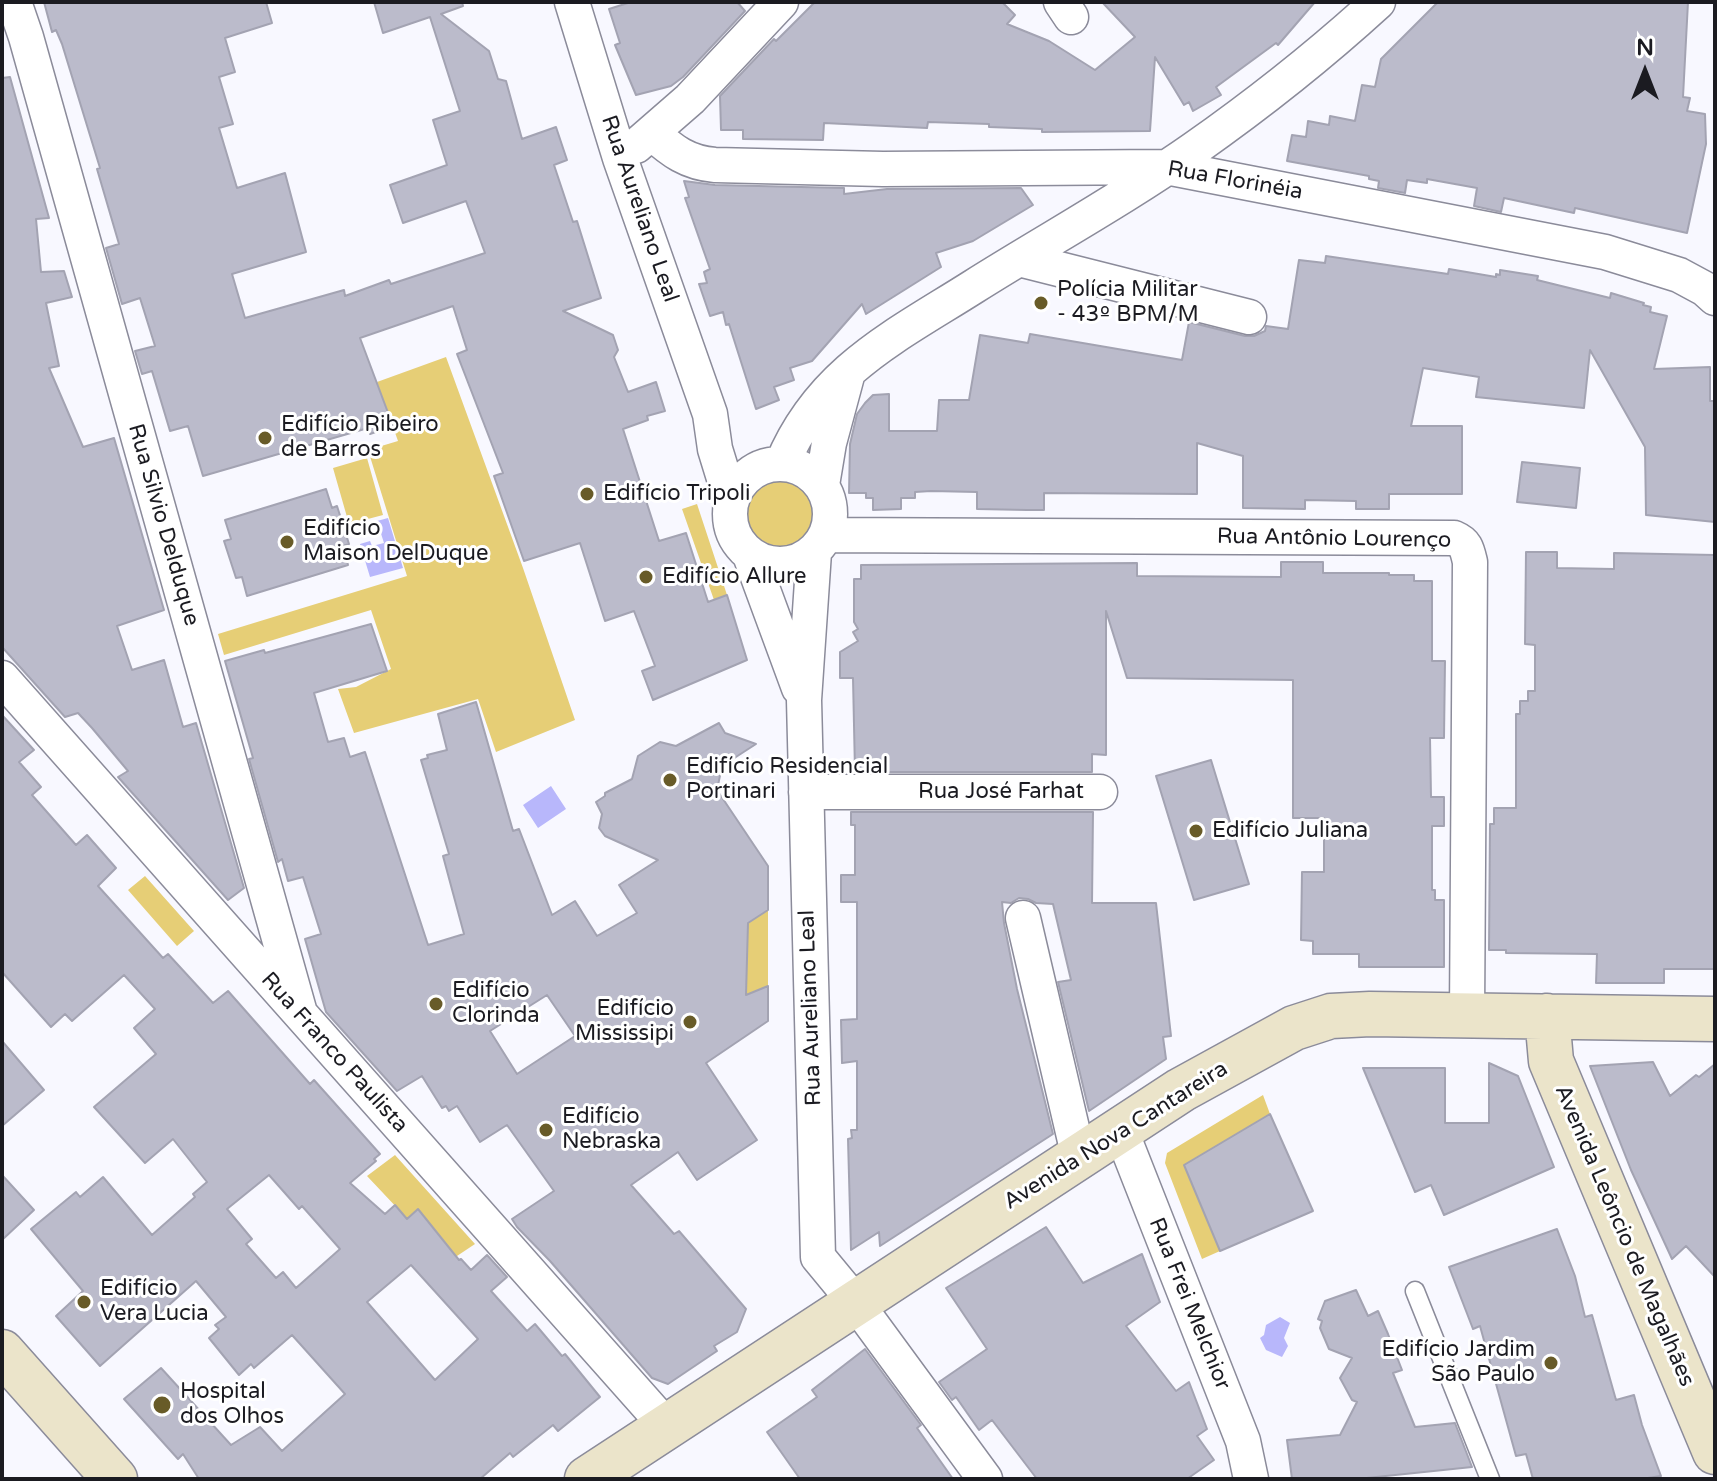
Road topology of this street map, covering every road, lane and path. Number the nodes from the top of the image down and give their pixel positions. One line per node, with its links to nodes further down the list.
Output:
1 (14, 2): 5 (street, Rua Silvio Delduque)
2 (572, 2): 8 (street, Rua Aureliano Leal)
3 (781, 2): 7 (street)
4 (1378, 2): 6 (street)
5 (14, 30): 28 (street, Rua Silvio Delduque)
6 (1221, 128): 9 (street); 11 (street)
7 (652, 133): 8 (street); 10 (street, Rua Florinéia)
8 (620, 158): 17 (street, Rua Aureliano Leal)
9 (1166, 167): 10 (street, Rua Florinéia); 11 (street, Rua Florinéia); 12 (street)
10 (1066, 168): 12 (street)
11 (1239, 181): 14 (street, Rua Florinéia)
12 (1096, 210): 13 (street)
13 (1019, 259): 15 (street); 16 (street)
14 (1715, 298)
15 (1249, 317)
16 (849, 367): 18 (street); 19 (street)
17 (710, 414): 18 (street, Rua Aureliano Leal); 20 (street, Rua Aureliano Leal)
18 (768, 468): 19 (street, Rua Aureliano Leal); 20 (street)
19 (822, 485): 21 (street, Rua Aureliano Leal)
20 (731, 501): 22 (street, Rua Aureliano Leal)
21 (820, 543): 22 (street); 24 (street, Rua Aureliano Leal); 29 (street, Rua Antônio Lourenço)
22 (750, 555): 24 (street, Rua Aureliano Leal)
23 (2, 678): 28 (street, Rua Franco Paulista)
24 (804, 700): 25 (street, Rua Aureliano Leal)
25 (806, 792): 26 (street, Rua José Farhat); 35 (street, Rua Aureliano Leal)
26 (1100, 792)
27 (1023, 918): 33 (street)
28 (300, 1013): 37 (street, Rua Franco Paulista)
29 (1467, 1015): 30 (main road, Avenida Nova Cantareira); 32 (main road, Avenida Nova Cantareira)
30 (1547, 1016): 31 (main road, Avenida Nova Cantareira); 38 (main road, Avenida Leôncio de Magalhães)
31 (1715, 1019)
32 (1121, 1131): 33 (main road, Avenida Nova Cantareira); 42 (street, Rua Frei Melchior)
33 (1079, 1158): 35 (main road, Avenida Nova Cantareira)
34 (1415, 1291): 43 (lane)
35 (856, 1303): 37 (main road, Avenida Nova Cantareira); 41 (street, Rua Aureliano Leal)
36 (2, 1352): 39 (main road)
37 (667, 1427): 40 (main road, Avenida Nova Cantareira)
38 (1715, 1452)
39 (115, 1479)
40 (587, 1479)
41 (985, 1479)
42 (1251, 1479)
43 (1490, 1479)

